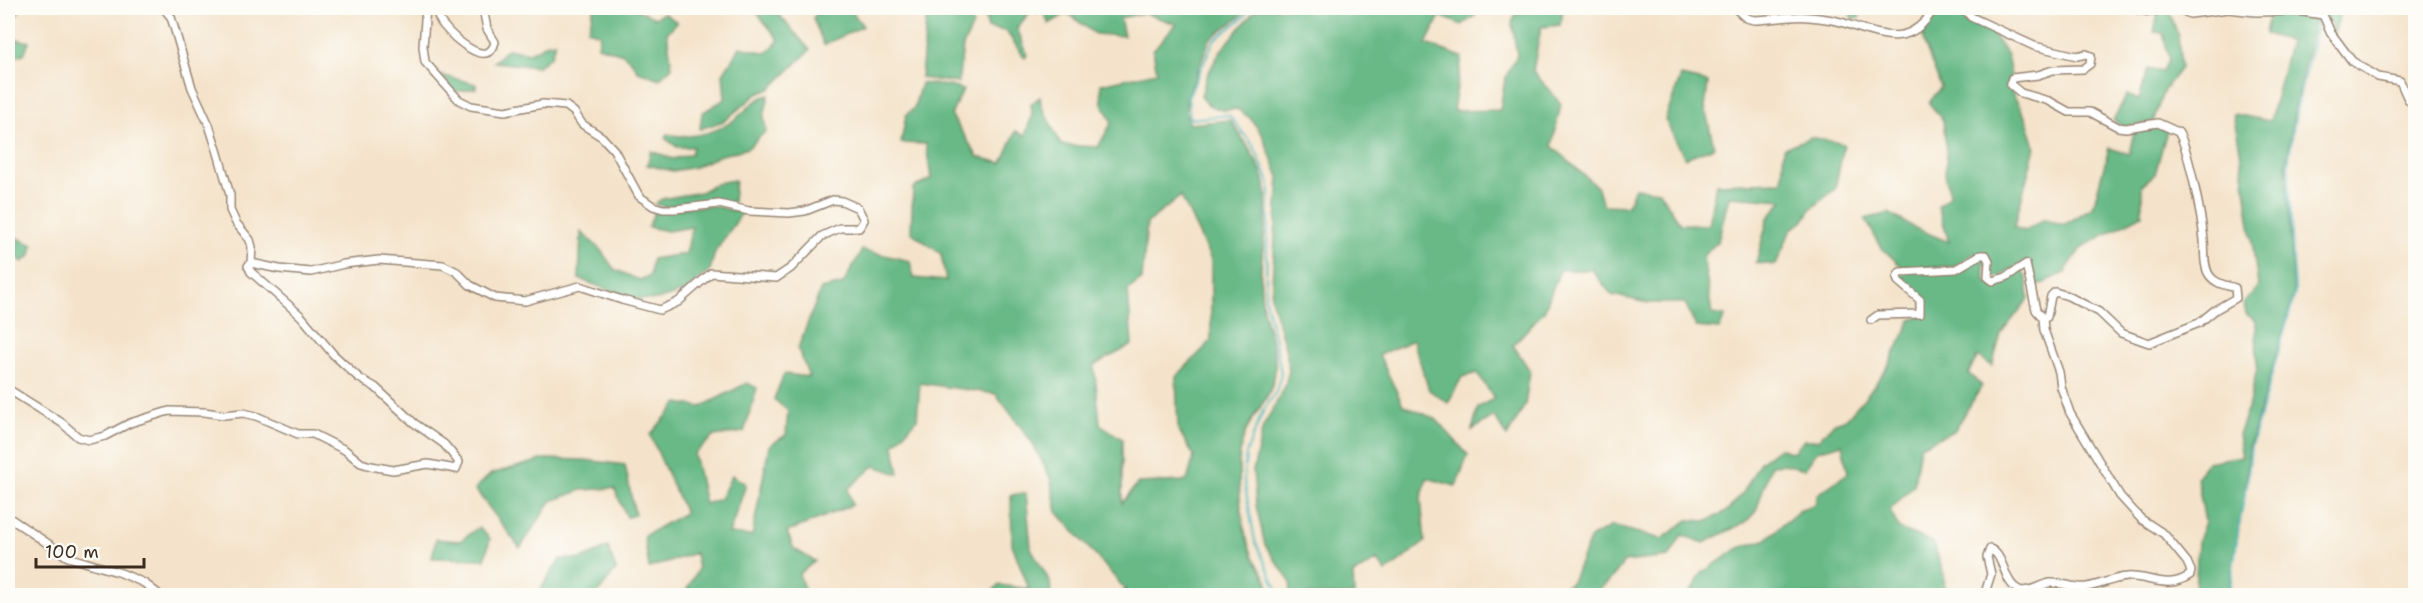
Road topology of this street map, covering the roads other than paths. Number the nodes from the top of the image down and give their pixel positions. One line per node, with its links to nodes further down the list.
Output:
1 (426, 8): 12 (street)
2 (435, 8): 3 (street)
3 (483, 8)
4 (1735, 8): 5 (street)
5 (1934, 8)
6 (1965, 8): 13 (street)
7 (2134, 8): 8 (street)
8 (2162, 8)
9 (2176, 8): 11 (street)
10 (166, 11): 12 (street)
11 (2415, 108)
12 (251, 263): 15 (street)
13 (2043, 318): 14 (street); 18 (street)
14 (1871, 320)
15 (8, 388)
16 (8, 518): 17 (street)
17 (161, 596)
18 (1983, 596)

